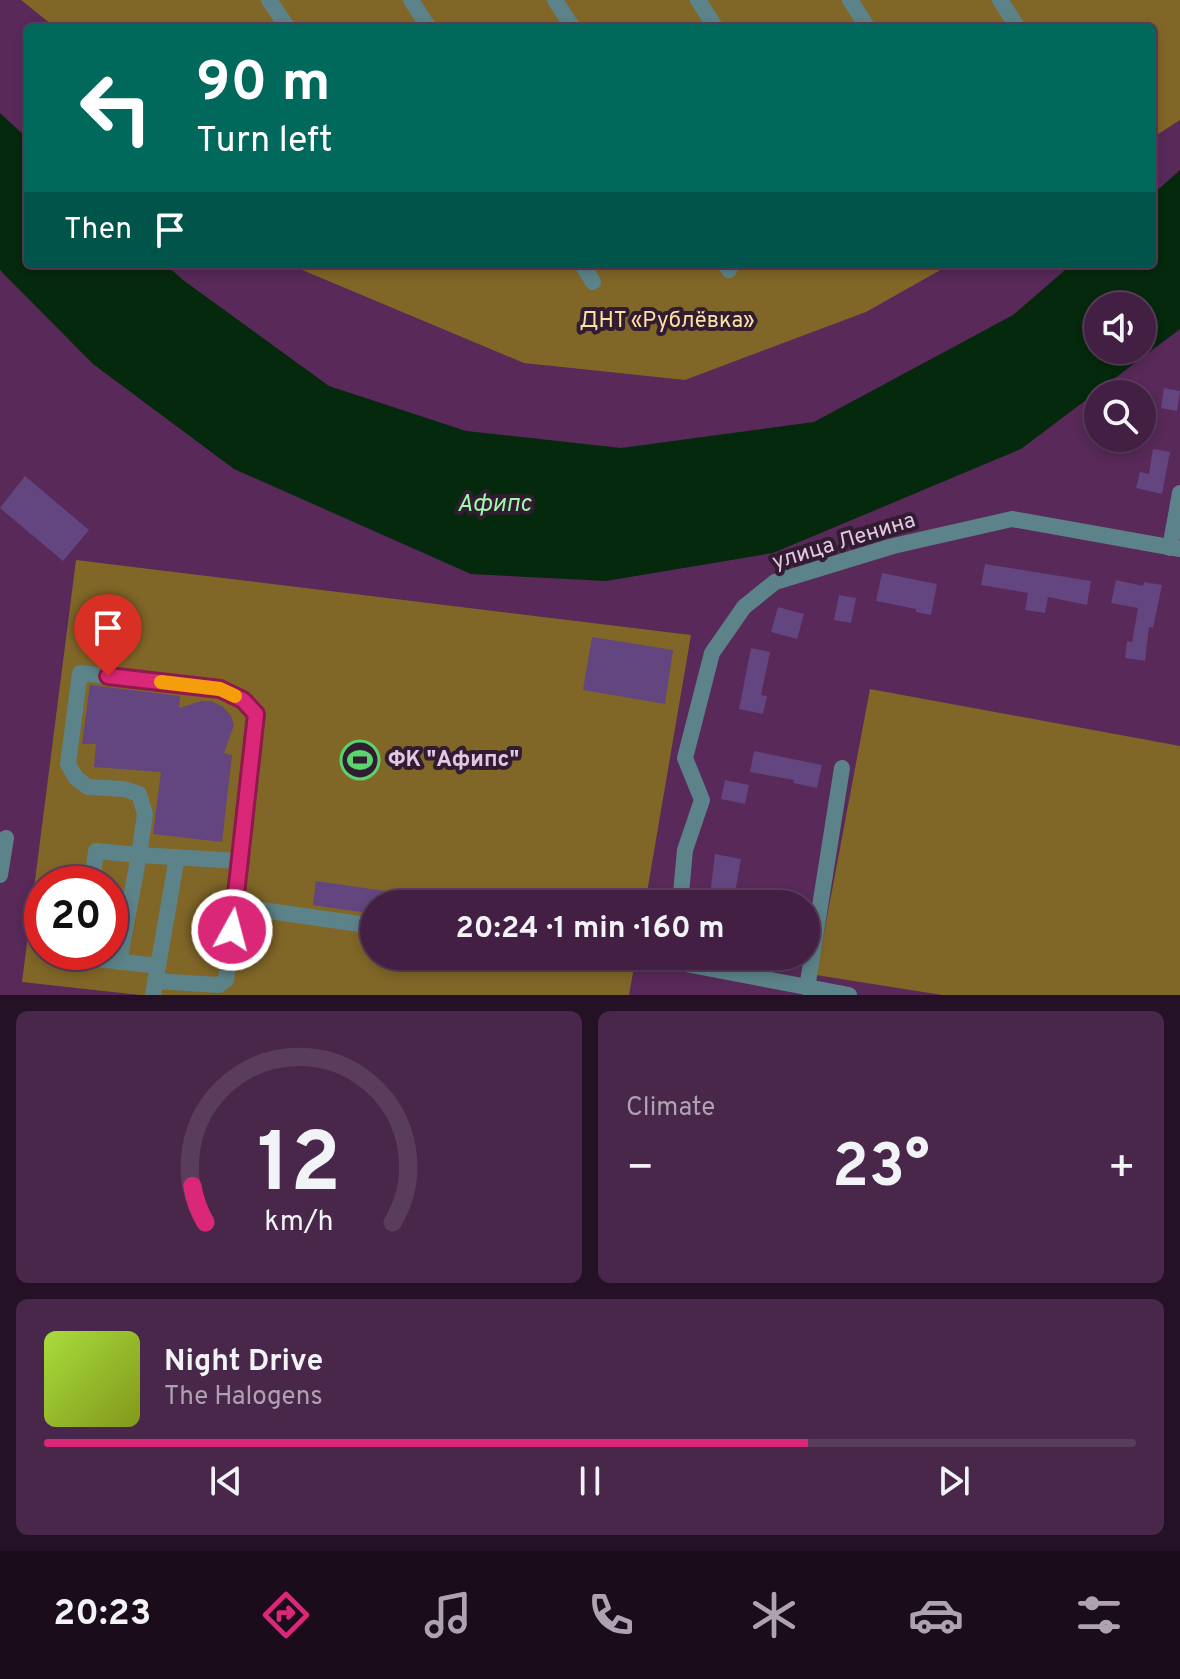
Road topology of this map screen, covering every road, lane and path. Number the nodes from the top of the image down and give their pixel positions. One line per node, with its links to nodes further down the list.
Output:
1 (269, 0): 7 (street)
2 (411, 0): 8 (street)
3 (555, 0): 9 (street)
4 (698, 0): 10 (street)
5 (850, 0): 11 (street)
6 (1000, 0): 12 (street)
7 (285, 24)
8 (426, 24)
9 (570, 24)
10 (713, 24)
11 (865, 24)
12 (1015, 24)
13 (584, 268): 14 (street)
14 (593, 282)
15 (1180, 493): 16 (street)
16 (1175, 548): 24 (street, улица Ленина)
17 (842, 768): 31 (street)
18 (6, 838): 23 (street)
19 (139, 855): 20 (street); 21 (street); 22 (street); 26 (street)
20 (177, 857): 21 (street); 30 (street)
21 (239, 861): 25 (street)
22 (94, 866)
23 (0, 875)
24 (681, 890)
25 (234, 906): 27 (street); 30 (street)
26 (128, 914)
27 (360, 924)
28 (128, 967): 30 (street)
29 (725, 970): 31 (street)
30 (155, 981)
31 (807, 988): 32 (street)
32 (849, 995)

